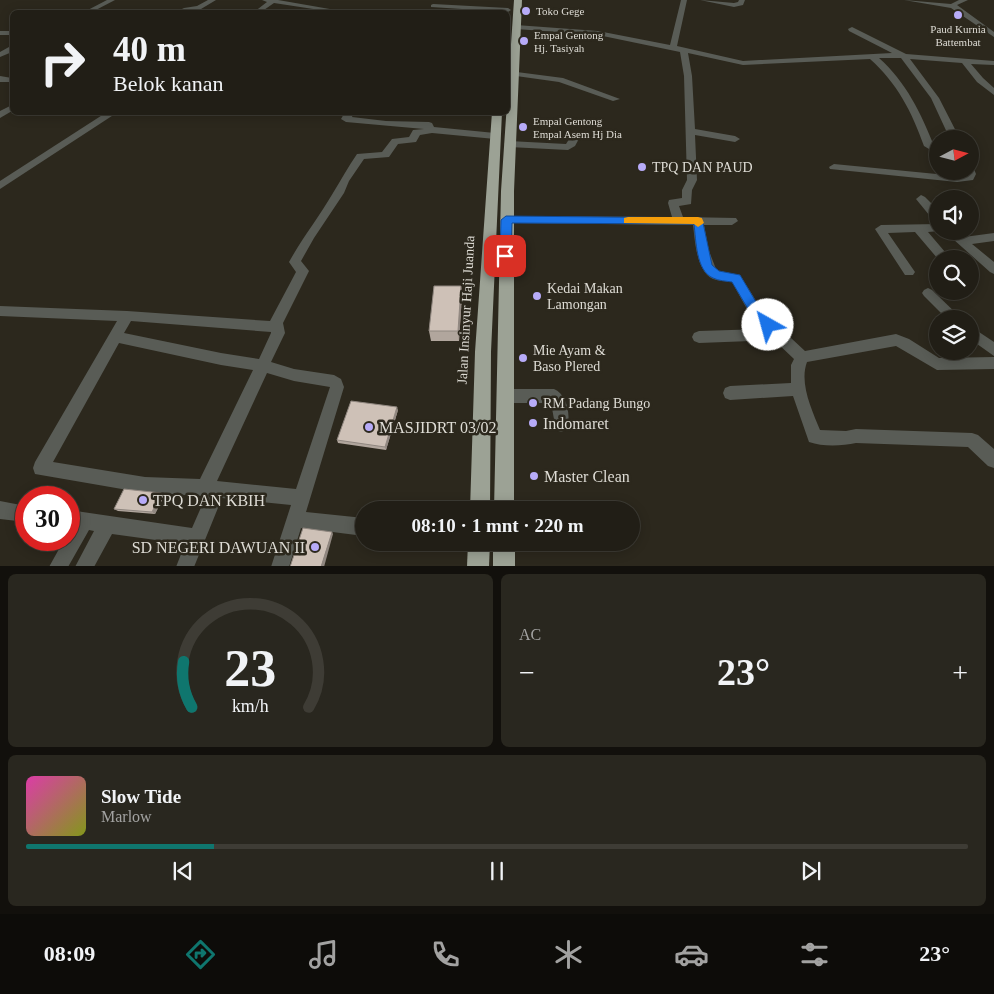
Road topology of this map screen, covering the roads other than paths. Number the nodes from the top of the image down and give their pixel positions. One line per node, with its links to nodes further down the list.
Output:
1 (112, 0): 14 (street)
2 (213, 0): 15 (street)
3 (271, 0): 16 (street); 17 (street)
4 (334, 0): 18 (street)
5 (508, 0): 13 (highway, Jalan Insinyur Haji Juanda)
6 (684, 0): 22 (street)
7 (703, 0): 10 (street)
8 (907, 0): 12 (street)
9 (965, 0): 12 (street)
10 (740, 3)
11 (433, 6): 13 (street)
12 (953, 6): 21 (street)
13 (511, 8): 19 (highway, Jalan Insinyur Haji Juanda)
14 (92, 10)
15 (184, 10)
16 (259, 10)
17 (315, 10)
18 (326, 10)
19 (516, 27): 22 (street); 28 (highway, Jalan Insinyur Haji Juanda)
20 (852, 29): 24 (street)
21 (994, 35)
22 (674, 48): 23 (street)
23 (684, 50): 25 (street); 38 (street)
24 (903, 55): 25 (street); 26 (street); 37 (street)
25 (872, 56): 42 (street)
26 (964, 60): 27 (street); 30 (street)
27 (994, 63)
28 (512, 72): 29 (highway, Jalan Insinyur Haji Juanda); 31 (street)
29 (510, 86)
30 (994, 92)
31 (616, 99)
32 (109, 115): 45 (street)
33 (348, 115): 36 (street)
34 (498, 115): 41 (highway, Jalan Insinyur Haji Juanda)
35 (506, 115): 41 (highway, Jalan Insinyur Haji Juanda)
36 (429, 130): 41 (street); 65 (street)
37 (951, 130)
38 (690, 131): 40 (street); 49 (street)
39 (576, 135): 41 (street)
40 (735, 139)
41 (502, 140): 48 (highway, Jalan Insinyur Haji Juanda); 63 (highway, Jalan Insinyur Haji Juanda)
42 (929, 146)
43 (834, 167): 44 (street)
44 (929, 176)
45 (0, 186)
46 (921, 199): 47 (street)
47 (929, 208)
48 (506, 220): 49 (street); 61 (highway, Jalan Insinyur Haji Juanda)
49 (679, 221): 50 (street)
50 (698, 221): 51 (street); 66 (street)
51 (732, 221)
52 (918, 228): 53 (street); 56 (street); 58 (street)
53 (929, 228)
54 (994, 237): 55 (street)
55 (961, 241): 57 (street)
56 (937, 250)
57 (994, 269)
58 (909, 272)
59 (928, 292): 62 (street)
60 (0, 310): 64 (street)
61 (504, 310): 63 (highway); 72 (highway, Jalan Insinyur Haji Juanda)
62 (947, 310)
63 (485, 311): 71 (highway, Jalan Insinyur Haji Juanda)
64 (128, 316): 65 (street); 67 (street)
65 (275, 325): 75 (street)
66 (777, 334): 68 (street); 73 (street)
67 (116, 337): 75 (street); 81 (street)
68 (699, 337)
69 (979, 338): 70 (street)
70 (994, 350)
71 (483, 352): 72 (highway); 83 (highway, Jalan Insinyur Haji Juanda)
72 (504, 352): 78 (highway, Jalan Insinyur Haji Juanda)
73 (802, 356): 74 (street); 76 (street)
74 (994, 363)
75 (265, 366): 81 (street); 82 (street)
76 (798, 389): 77 (street); 80 (street)
77 (730, 393)
78 (504, 396): 79 (street); 84 (highway, Jalan Insinyur Haji Juanda)
79 (561, 425)
80 (994, 460)
81 (211, 489): 82 (street); 91 (street)
82 (301, 498): 87 (street)
83 (480, 501)
84 (504, 501)
85 (0, 510): 86 (street)
86 (15, 512)
87 (296, 519): 90 (street); 98 (street)
88 (80, 521): 89 (street)
89 (107, 526): 91 (street); 96 (street)
90 (355, 526)
91 (197, 537): 97 (street)
92 (64, 551): 95 (street)
93 (479, 551): 99 (highway)
94 (504, 551): 100 (highway)
95 (58, 566)
96 (84, 566)
97 (185, 566)
98 (280, 566)
99 (478, 566)
100 (504, 566)

